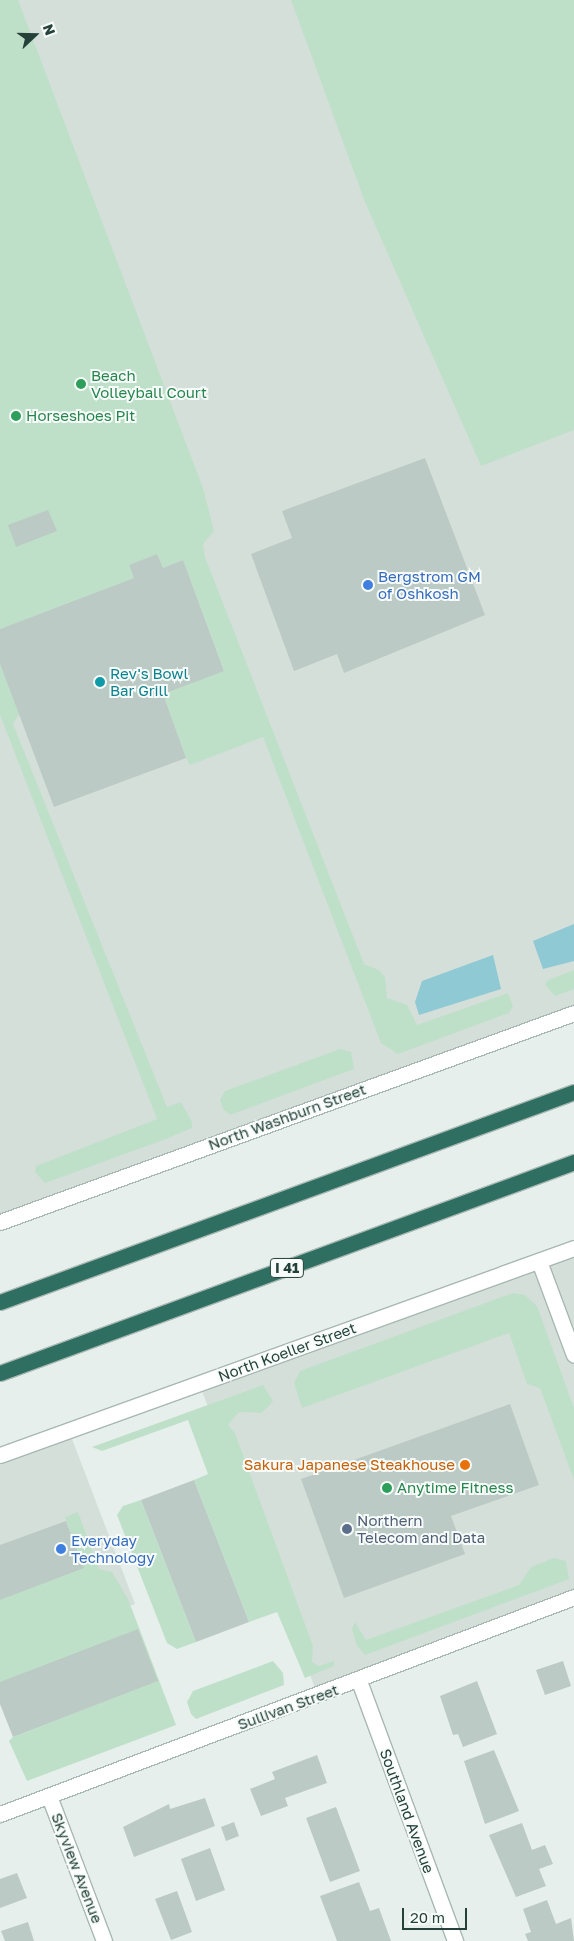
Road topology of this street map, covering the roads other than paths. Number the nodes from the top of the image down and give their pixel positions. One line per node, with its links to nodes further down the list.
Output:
1 (574, 1012): 4 (street, North Washburn Street)
2 (574, 1092): 7 (highway)
3 (574, 1162): 9 (highway, I 41)
4 (0, 1222)
5 (574, 1248): 6 (street, North Koeller Street)
6 (539, 1261): 8 (street); 10 (street, North Koeller Street)
7 (0, 1302)
8 (574, 1355)
9 (0, 1373)
10 (0, 1455)
11 (574, 1596): 12 (street, Sullivan Street)
12 (359, 1680): 13 (street, Sullivan Street); 16 (street, Southland Avenue)
13 (49, 1796): 14 (street, Sullivan Street); 15 (street, Skyview Avenue)
14 (0, 1814)
15 (104, 1941)
16 (455, 1941)

